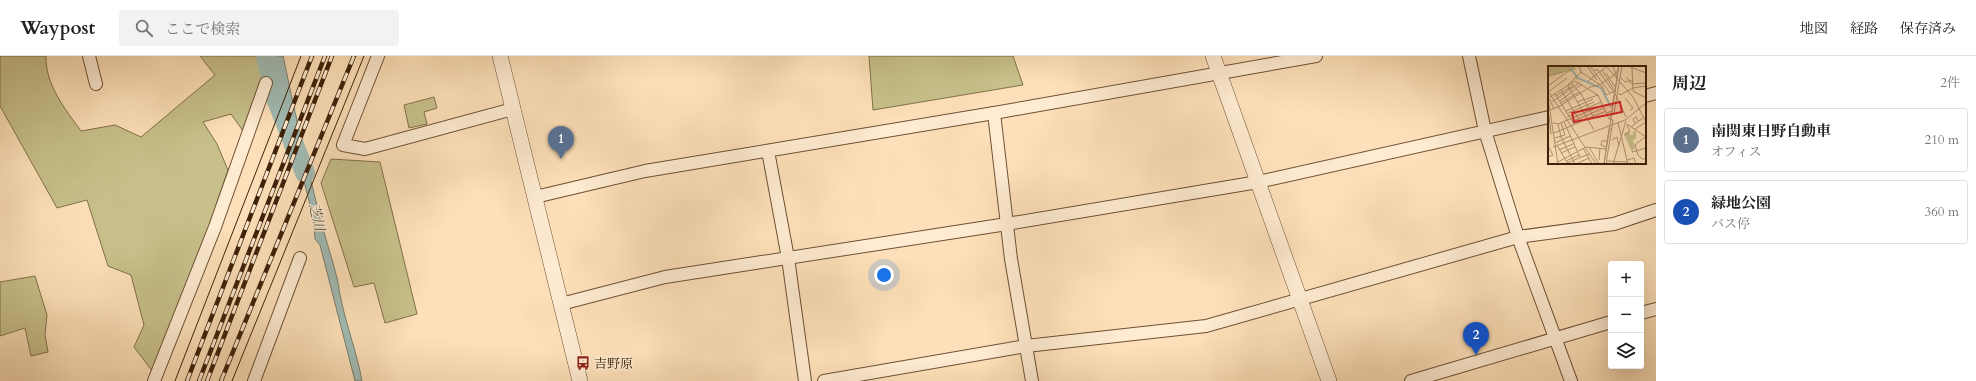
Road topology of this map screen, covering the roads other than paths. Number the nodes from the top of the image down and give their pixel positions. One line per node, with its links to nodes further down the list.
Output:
1 (89, 56): 9 (street)
2 (378, 56): 12 (street)
3 (500, 56): 12 (street)
4 (1213, 56): 7 (street)
5 (1316, 56): 7 (street)
6 (1469, 56): 15 (street)
7 (1219, 74): 13 (street); 17 (street)
8 (266, 83): 31 (street)
9 (96, 84)
10 (1656, 93): 11 (street)
11 (1646, 96)
12 (513, 109): 18 (street)
13 (994, 114): 16 (street); 20 (street)
14 (1548, 117): 15 (street)
15 (1485, 131): 17 (street); 21 (street)
16 (768, 151): 18 (street); 23 (street)
17 (1258, 182): 20 (street); 24 (street)
18 (535, 197): 25 (street)
19 (1656, 210): 21 (street)
20 (1007, 224): 23 (street); 30 (street)
21 (1518, 237): 24 (street); 29 (street)
22 (300, 258): 32 (street)
23 (788, 258): 25 (street); 34 (street)
24 (1300, 298): 30 (street); 37 (street)
25 (561, 304): 33 (street)
26 (1656, 309): 27 (street)
27 (1644, 312)
28 (1608, 323): 29 (street)
29 (1556, 339): 38 (street); 39 (street)
30 (1026, 346): 35 (street); 36 (street)
31 (154, 381)
32 (254, 381)
33 (580, 381)
34 (805, 381)
35 (824, 381)
36 (1032, 381)
37 (1329, 381)
38 (1411, 381)
39 (1571, 381)

